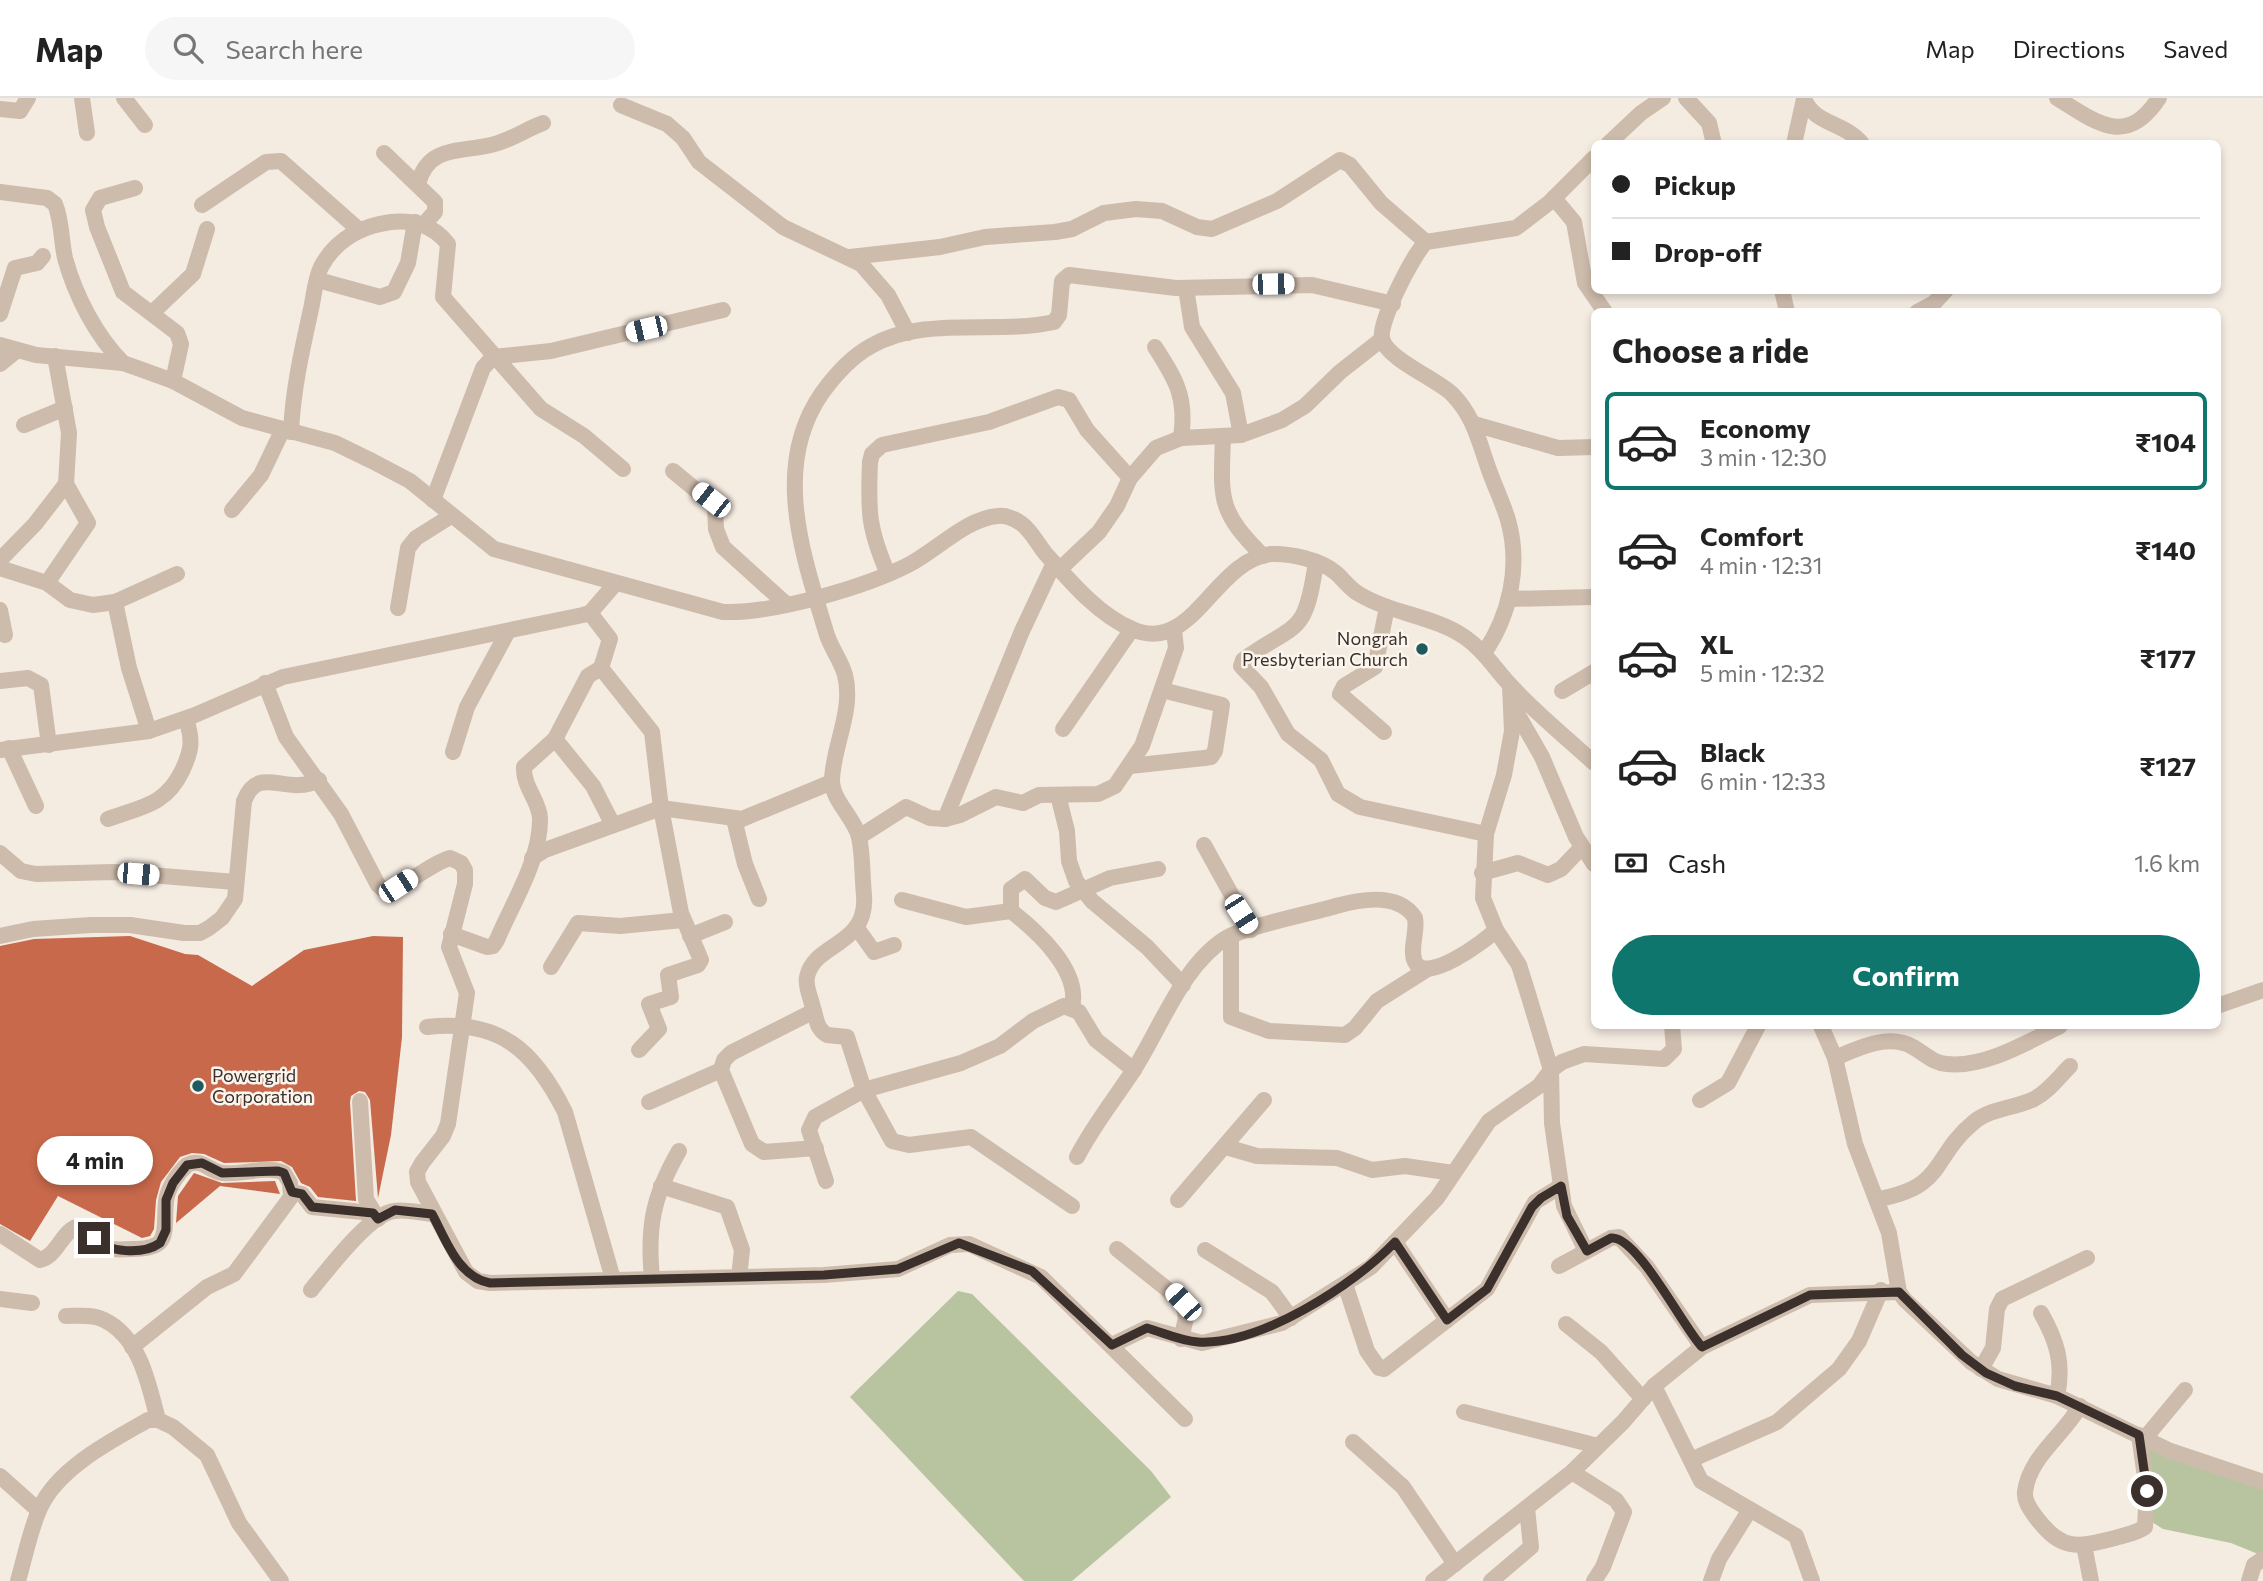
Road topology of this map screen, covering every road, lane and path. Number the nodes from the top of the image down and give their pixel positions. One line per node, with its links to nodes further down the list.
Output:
1 (28, 98): 10 (street)
2 (82, 98): 13 (street)
3 (124, 98): 12 (street)
4 (1663, 98): 14 (street)
5 (1686, 98): 15 (street)
6 (2057, 98): 7 (street)
7 (2159, 98)
8 (1804, 99): 16 (street); 17 (street)
9 (621, 105): 30 (street)
10 (0, 109)
11 (543, 123): 20 (street)
12 (145, 125)
13 (87, 133)
14 (1612, 140)
15 (1713, 140)
16 (1795, 140)
17 (1858, 140)
18 (384, 153): 20 (street)
19 (1591, 167): 23 (street)
20 (418, 184): 25 (street)
21 (135, 188): 38 (street)
22 (0, 192): 46 (street)
23 (1554, 198): 28 (street); 33 (street)
24 (202, 205): 27 (street)
25 (419, 223): 27 (street); 31 (street); 45 (street)
26 (207, 229): 38 (street)
27 (358, 229): 31 (street)
28 (1426, 242): 30 (street); 35 (street)
29 (43, 256): 39 (street)
30 (850, 257): 40 (street)
31 (318, 280): 52 (street)
32 (1186, 288): 35 (street); 40 (street); 53 (street)
33 (1591, 292)
34 (1942, 294): 36 (street)
35 (1393, 304): 41 (street)
36 (1925, 308)
37 (723, 310): 45 (street)
38 (152, 313): 48 (street)
39 (0, 314)
40 (908, 333): 73 (street)
41 (1382, 339): 51 (street); 53 (street)
42 (1155, 346): 55 (street)
43 (8, 348): 44 (street); 47 (street)
44 (55, 356): 46 (street); 49 (street)
45 (494, 358): 57 (street); 61 (street)
46 (123, 363): 48 (street)
47 (0, 364)
48 (173, 381): 52 (street)
49 (65, 408): 50 (street); 60 (street)
50 (24, 425)
51 (1474, 425): 56 (street); 75 (street)
52 (287, 431): 61 (street); 62 (street)
53 (1241, 435): 54 (street)
54 (1223, 436): 55 (street); 64 (street)
55 (1181, 438): 59 (street)
56 (1591, 447)
57 (623, 469)
58 (673, 471): 77 (street)
59 (1130, 478): 67 (street); 70 (street)
60 (66, 484): 65 (street); 71 (street)
61 (433, 500): 63 (street)
62 (232, 510)
63 (451, 516): 72 (street); 79 (street)
64 (1263, 556): 66 (street); 83 (street)
65 (0, 560)
66 (1316, 562): 78 (street); 114 (street)
67 (1057, 566): 70 (street); 82 (street); 112 (street)
68 (0, 568): 71 (street)
69 (177, 574): 76 (street)
70 (888, 574): 73 (street)
71 (47, 583): 76 (street)
72 (615, 584): 77 (street); 81 (street)
73 (818, 596): 77 (street); 106 (street)
74 (1591, 597): 75 (street)
75 (1509, 599): 86 (street)
76 (115, 602): 97 (street)
77 (786, 604)
78 (1387, 607): 86 (street); 98 (street)
79 (398, 608)
80 (0, 610): 85 (street)
81 (590, 612): 84 (street); 87 (street)
82 (1132, 629): 83 (street); 96 (street)
83 (1174, 631): 92 (street)
84 (507, 633): 90 (street); 102 (street)
85 (5, 635)
86 (1484, 653): 91 (street)
87 (601, 668): 99 (street); 109 (street)
88 (1591, 674): 93 (street)
89 (0, 681): 100 (street)
90 (265, 683): 95 (street); 105 (street)
91 (1510, 685): 94 (street); 103 (street)
92 (1162, 690): 104 (street); 104 (street)
93 (1562, 691)
94 (1513, 705): 114 (street); 117 (street)
95 (186, 719): 97 (street); 110 (street)
96 (1063, 729)
97 (149, 731): 100 (street)
98 (1384, 732)
99 (555, 739): 113 (street); 119 (street)
100 (49, 745): 101 (street)
101 (4, 749): 108 (street)
102 (453, 752)
103 (1591, 760)
104 (1130, 766): 107 (street)
105 (319, 780): 123 (street); 133 (street)
106 (832, 782): 111 (street); 115 (street)
107 (1058, 795): 112 (street); 124 (street)
108 (36, 806)
109 (662, 808): 111 (street); 113 (street); 129 (street)
110 (108, 818)
111 (734, 819): 125 (street)
112 (945, 819): 115 (street)
113 (613, 825): 119 (street)
114 (1486, 834): 122 (street)
115 (859, 837): 130 (street)
116 (1204, 845): 131 (street)
117 (1582, 847): 120 (street); 122 (street)
118 (0, 853): 123 (street)
119 (532, 858): 133 (street)
120 (1591, 860)
121 (1158, 869): 124 (street)
122 (1482, 873): 132 (street)
123 (235, 882): 134 (street)
124 (1083, 891): 127 (street); 139 (street)
125 (759, 899)
126 (902, 900): 127 (street)
127 (1011, 911): 142 (street)
128 (725, 922): 129 (street)
129 (686, 928): 137 (street); 150 (street)
130 (857, 928): 136 (street); 143 (street)
131 (1251, 930): 135 (street); 138 (street)
132 (1496, 930): 138 (street); 155 (street)
133 (451, 934): 144 (street)
134 (0, 936)
135 (1231, 936): 138 (street); 139 (street)
136 (894, 945)
137 (551, 967)
138 (1426, 970)
139 (1183, 985): 154 (street)
140 (2263, 990): 141 (street)
141 (2221, 1005)
142 (1072, 1007): 154 (street); 156 (street)
143 (814, 1011): 153 (street); 156 (street)
144 (461, 1026): 145 (street); 173 (street); 184 (street)
145 (427, 1027)
146 (1671, 1029): 155 (street)
147 (1756, 1029): 158 (street)
148 (1822, 1029): 151 (street)
149 (2053, 1029): 151 (street)
150 (639, 1050)
151 (1835, 1058): 170 (street)
152 (2070, 1066): 170 (street)
153 (721, 1070): 160 (street); 162 (street)
154 (1134, 1070): 164 (street)
155 (1550, 1070): 165 (street); 168 (street)
156 (864, 1090): 162 (street); 172 (street)
157 (1264, 1100): 161 (street)
158 (1700, 1100)
159 (360, 1101): 174 (street)
160 (649, 1102)
161 (1226, 1147): 165 (street); 171 (street)
162 (816, 1148): 166 (street)
163 (679, 1151): 167 (street)
164 (1077, 1157)
165 (1453, 1173): 176 (street)
166 (826, 1181)
167 (661, 1186): 182 (street); 183 (street)
168 (1561, 1186): 179 (street); 194 (street)
169 (292, 1192): 174 (street); 175 (street); 198 (street)
170 (1878, 1199): 188 (street)
171 (1178, 1200)
172 (1072, 1206)
173 (432, 1214): 174 (street); 184 (street)
174 (376, 1216): 186 (street)
175 (0, 1234)
176 (1395, 1242): 185 (street); 194 (street)
177 (1116, 1249): 196 (street)
178 (1205, 1250): 193 (street)
179 (1587, 1251): 181 (street); 199 (street)
180 (2087, 1258): 200 (street)
181 (1559, 1266)
182 (739, 1277): 183 (street); 197 (street)
183 (652, 1278): 184 (street)
184 (613, 1279)
185 (1345, 1284): 193 (street); 194 (street)
186 (311, 1290)
187 (1881, 1290): 188 (street); 199 (street); 211 (street)
188 (1899, 1292): 200 (street)
189 (0, 1299): 190 (street)
190 (32, 1303)
191 (2041, 1313): 203 (street)
192 (66, 1315): 198 (street)
193 (1291, 1318): 196 (street)
194 (1447, 1320)
195 (1566, 1324): 202 (street)
196 (1181, 1339): 197 (street)
197 (1112, 1345): 206 (street)
198 (132, 1347): 207 (street)
199 (1702, 1347): 202 (street)
200 (1981, 1370): 203 (street)
201 (2185, 1390): 208 (street)
202 (1648, 1392): 210 (street); 211 (street)
203 (2057, 1396): 204 (street)
204 (2080, 1406): 208 (street); 218 (street)
205 (1464, 1412): 210 (street)
206 (1185, 1419)
207 (158, 1420): 216 (street); 223 (street)
208 (2142, 1436): 214 (street); 218 (street)
209 (1353, 1442): 220 (street)
210 (1598, 1446): 212 (street)
211 (1693, 1460): 217 (street)
212 (1572, 1472): 215 (street); 221 (street)
213 (0, 1476): 216 (street)
214 (2261, 1479)
215 (1527, 1508): 220 (street); 224 (street)
216 (38, 1510): 222 (street)
217 (1749, 1511): 225 (street); 226 (street)
218 (2084, 1545): 227 (street)
219 (2263, 1559): 228 (street)
220 (1446, 1575)
221 (1602, 1576)
222 (18, 1581)
223 (281, 1581)
224 (1491, 1581)
225 (1711, 1581)
226 (1812, 1581)
227 (2091, 1581)
228 (2249, 1581)

